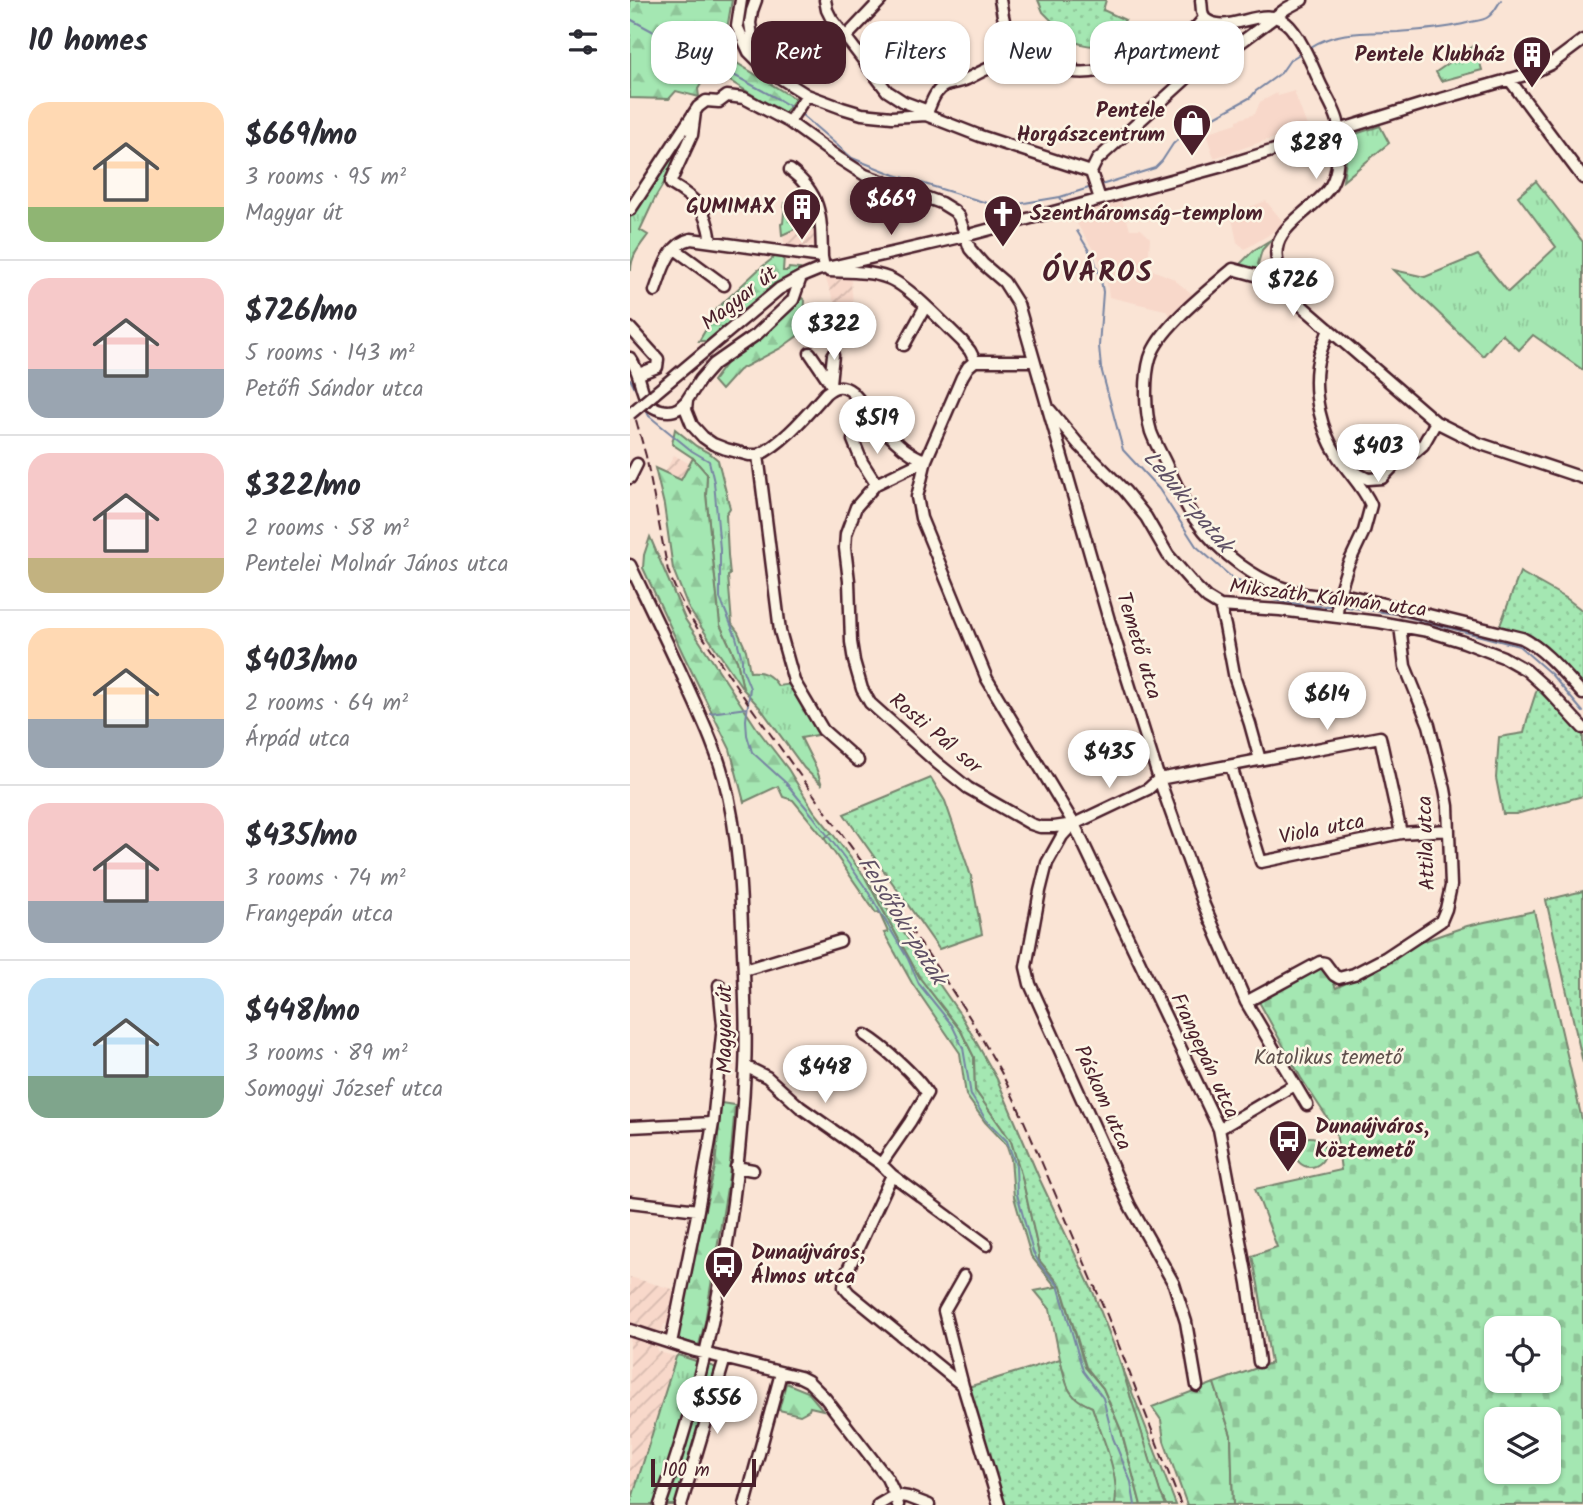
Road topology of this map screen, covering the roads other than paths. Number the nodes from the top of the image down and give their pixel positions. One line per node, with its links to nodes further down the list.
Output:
1 (741, 0): 16 (street)
2 (756, 0): 12 (street)
3 (825, 0): 10 (street)
4 (881, 0): 13 (street)
5 (1000, 0): 11 (street)
6 (1201, 0): 9 (street)
7 (1302, 0): 8 (street)
8 (1274, 17): 9 (street); 25 (street); 27 (street)
9 (1204, 18): 17 (street)
10 (834, 21)
11 (1005, 21)
12 (751, 37)
13 (846, 37)
14 (846, 39): 23 (street)
15 (1581, 46): 19 (street, Magyar út)
16 (751, 53)
17 (1076, 67)
18 (984, 71): 23 (street)
19 (1509, 79): 25 (street, Magyar út); 28 (street)
20 (790, 84): 21 (street)
21 (807, 95): 23 (street); 24 (street)
22 (695, 111): 24 (street, Temető utca); 30 (street); 32 (street)
23 (927, 113): 27 (street)
24 (791, 119): 31 (street, Temető utca)
25 (1338, 131): 29 (street, Magyar út); 37 (street)
26 (790, 170): 34 (street)
27 (1092, 176): 29 (street)
28 (1583, 178)
29 (1099, 196): 31 (street, Magyar út)
30 (630, 210)
31 (965, 236): 34 (street, Magyar út); 47 (street, Temető utca)
32 (711, 241): 33 (street); 34 (street)
33 (675, 248): 36 (street); 38 (street)
34 (821, 265): 35 (street, Magyar út); 39 (street)
35 (801, 277): 50 (street); 52 (street, Magyar út, bridge)
36 (724, 285)
37 (1290, 290): 41 (street); 63 (street)
38 (655, 291)
39 (925, 307): 42 (street); 46 (street)
40 (630, 328): 48 (street)
41 (1329, 329): 53 (street); 58 (street)
42 (904, 345)
43 (810, 353): 49 (street)
44 (833, 355): 49 (street)
45 (630, 358): 48 (street)
46 (975, 361): 47 (street); 56 (street, Frangepán utca)
47 (1034, 361): 51 (street, Temető utca)
48 (639, 374): 50 (street)
49 (831, 385): 55 (street); 56 (street)
50 (687, 400): 55 (street)
51 (1046, 404): 64 (street, Mikszáth Kálmán utca); 72 (street, Temető utca)
52 (630, 414)
53 (1436, 422): 58 (street); 60 (street)
54 (853, 440): 61 (street)
55 (758, 455): 70 (street)
56 (926, 460): 61 (street, Rosti Pál sor); 73 (street, Frangepán utca)
57 (637, 464): 59 (street)
58 (1348, 469): 63 (street)
59 (630, 478)
60 (1583, 478)
61 (876, 484): 73 (street, Rosti Pál sor)
62 (630, 565): 77 (street, Magyar út)
63 (1339, 595): 65 (street); 67 (street)
64 (1220, 606): 65 (street, Mikszáth Kálmán utca); 69 (street)
65 (1337, 616): 66 (street, Mikszáth Kálmán utca)
66 (1400, 626): 68 (street, Mikszáth Kálmán utca); 74 (street, Attila utca)
67 (1583, 694)
68 (1583, 728)
69 (1260, 760): 71 (street); 75 (street)
70 (858, 761)
71 (1231, 766): 72 (street); 75 (street, Viola utca)
72 (1159, 779): 73 (street); 79 (street, Temető utca)
73 (1074, 824): 86 (street, Frangepán utca); 102 (street, Páskom utca)
74 (1449, 830): 75 (street, Viola utca); 79 (street, Attila utca)
75 (1401, 833)
76 (839, 941): 77 (street)
77 (744, 970): 81 (street, Magyar út)
78 (719, 985): 84 (street, Magyar út)
79 (1246, 1002): 82 (street, Temető utca)
80 (865, 1035): 87 (street)
81 (745, 1069): 87 (street); 88 (street, Magyar út)
82 (1294, 1085): 83 (street, Temető utca); 86 (street)
83 (1307, 1105)
84 (713, 1123): 85 (street); 92 (street, Magyar út)
85 (630, 1127)
86 (1219, 1129): 99 (street, Frangepán utca)
87 (881, 1164): 90 (street)
88 (736, 1167): 89 (street); 97 (street, Magyar út)
89 (753, 1170)
90 (892, 1175): 93 (street); 101 (street)
91 (630, 1202): 92 (street)
92 (698, 1210): 96 (street, Magyar út)
93 (986, 1245)
94 (964, 1276): 101 (street)
95 (630, 1330): 96 (street)
96 (671, 1343): 97 (street)
97 (705, 1353): 98 (street); 105 (street, Magyar út)
98 (725, 1358): 100 (street); 106 (street)
99 (1259, 1362)
100 (781, 1373): 103 (street); 104 (street)
101 (963, 1386): 109 (street)
102 (1197, 1386)
103 (897, 1500): 107 (street); 108 (street)
104 (748, 1504)
105 (660, 1505)
106 (681, 1505)
107 (878, 1505)
108 (929, 1505)
109 (999, 1505)

